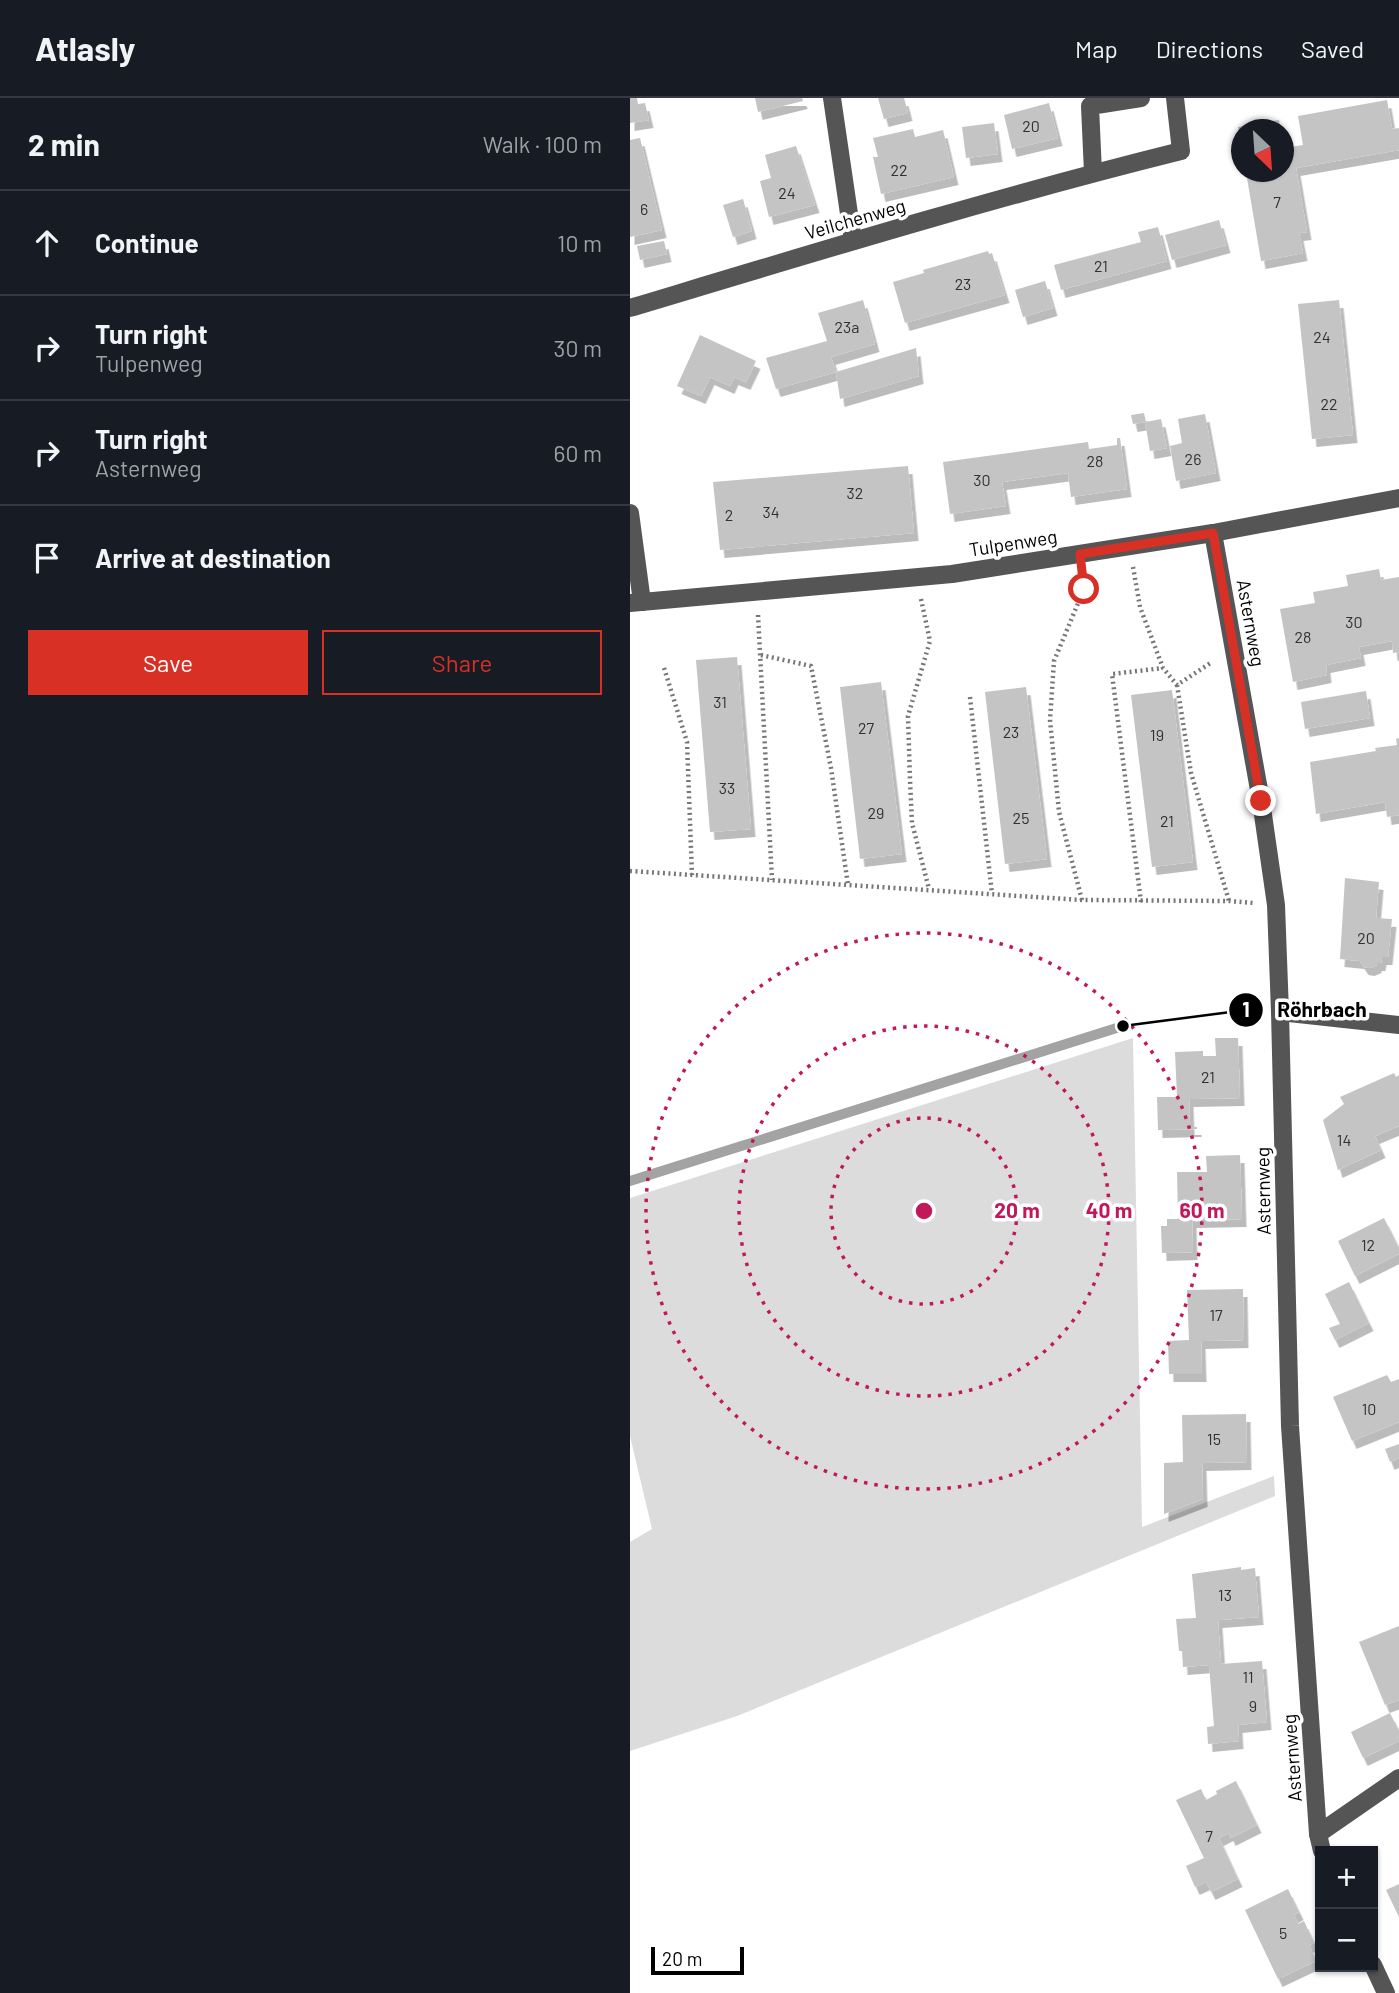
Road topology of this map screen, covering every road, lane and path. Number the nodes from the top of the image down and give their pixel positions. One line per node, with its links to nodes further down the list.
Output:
1 (832, 98): 6 (street)
2 (1141, 98): 4 (street)
3 (1175, 98): 5 (street, Veilchenweg)
4 (1089, 102): 5 (street)
5 (1093, 173): 6 (street, Veilchenweg)
6 (853, 241): 7 (street, Veilchenweg)
7 (630, 308)
8 (1399, 498): 10 (street, Tulpenweg)
9 (630, 513): 15 (street)
10 (1213, 533): 11 (street, Tulpenweg); 16 (street, Asternweg)
11 (1129, 546): 12 (street, Tulpenweg); 19 (path)
12 (1080, 554): 13 (street, Tulpenweg); 28 (path)
13 (916, 578): 14 (street, Tulpenweg); 26 (path)
14 (757, 592): 15 (street, Tulpenweg); 17 (path)
15 (636, 602)
16 (1234, 648): 20 (path); 31 (street, Asternweg)
17 (761, 654): 24 (path); 25 (path)
18 (664, 668): 23 (path)
19 (1163, 668): 20 (path); 30 (path)
20 (1177, 685): 29 (path)
21 (970, 697): 27 (path)
22 (630, 871): 23 (path)
23 (692, 875): 24 (path)
24 (772, 880): 25 (path)
25 (848, 885): 26 (path)
26 (929, 889): 27 (path)
27 (992, 894): 28 (path)
28 (1082, 900): 30 (path)
29 (1229, 901): 30 (path); 31 (path)
30 (1141, 902)
31 (1276, 905): 32 (street, Asternweg)
32 (1280, 1012): 33 (street); 35 (street, Asternweg)
33 (1399, 1025)
34 (1399, 1778): 35 (street)
35 (1320, 1843)
36 (1376, 1972): 37 (street)
37 (1386, 1993)

